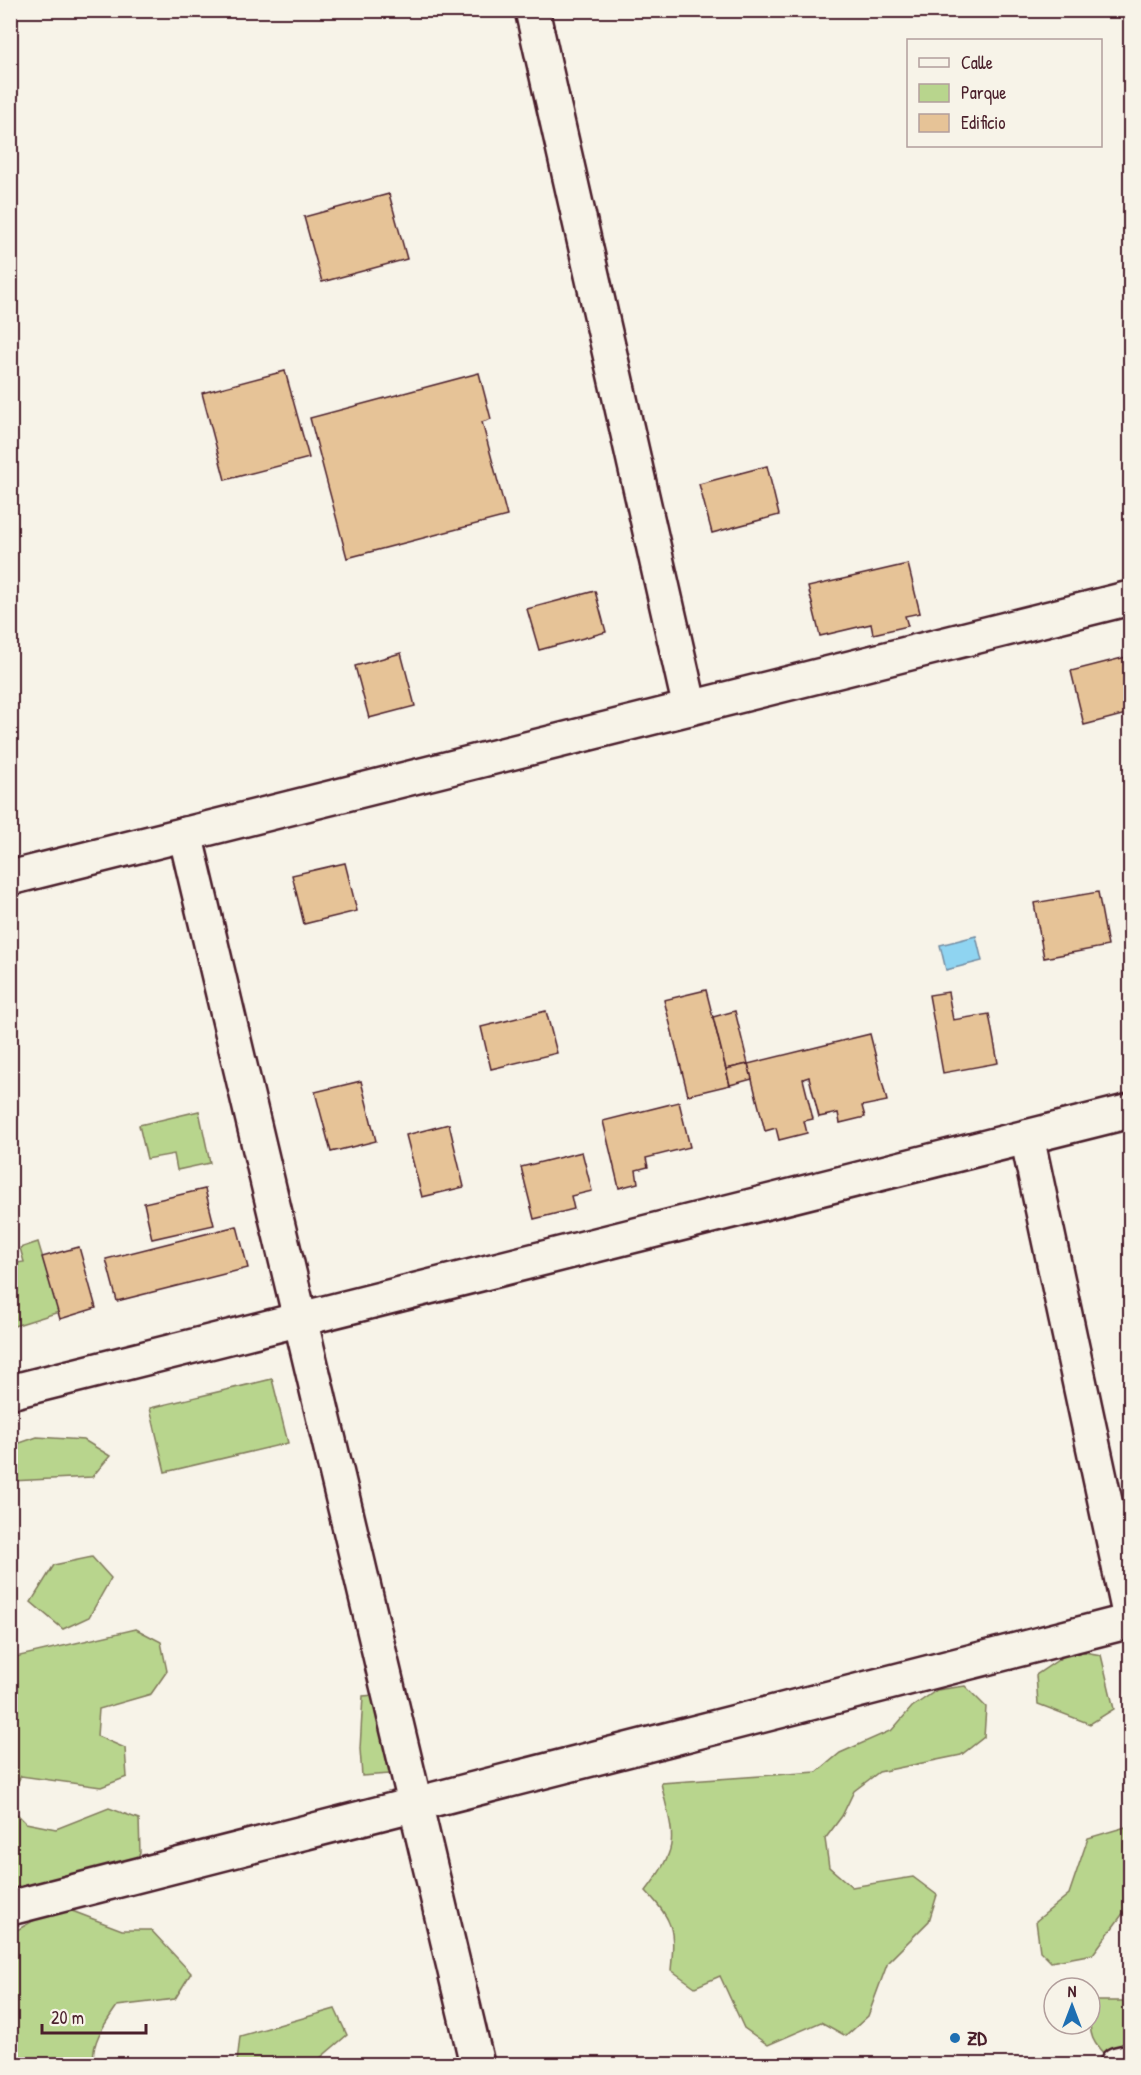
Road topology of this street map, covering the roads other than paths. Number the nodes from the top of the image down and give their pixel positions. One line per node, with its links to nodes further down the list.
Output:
1 (532, 10): 3 (street)
2 (1131, 598): 3 (street)
3 (690, 708): 4 (street)
4 (185, 834): 5 (street); 8 (street)
5 (10, 878)
6 (1131, 1111): 7 (street)
7 (1027, 1137): 8 (street); 10 (street)
8 (300, 1319): 9 (street); 11 (street)
9 (10, 1392)
10 (1131, 1619): 11 (street)
11 (415, 1804): 12 (street); 14 (street)
12 (10, 1908)
13 (1131, 2061): 15 (street)
14 (477, 2064)
15 (1117, 2064)

